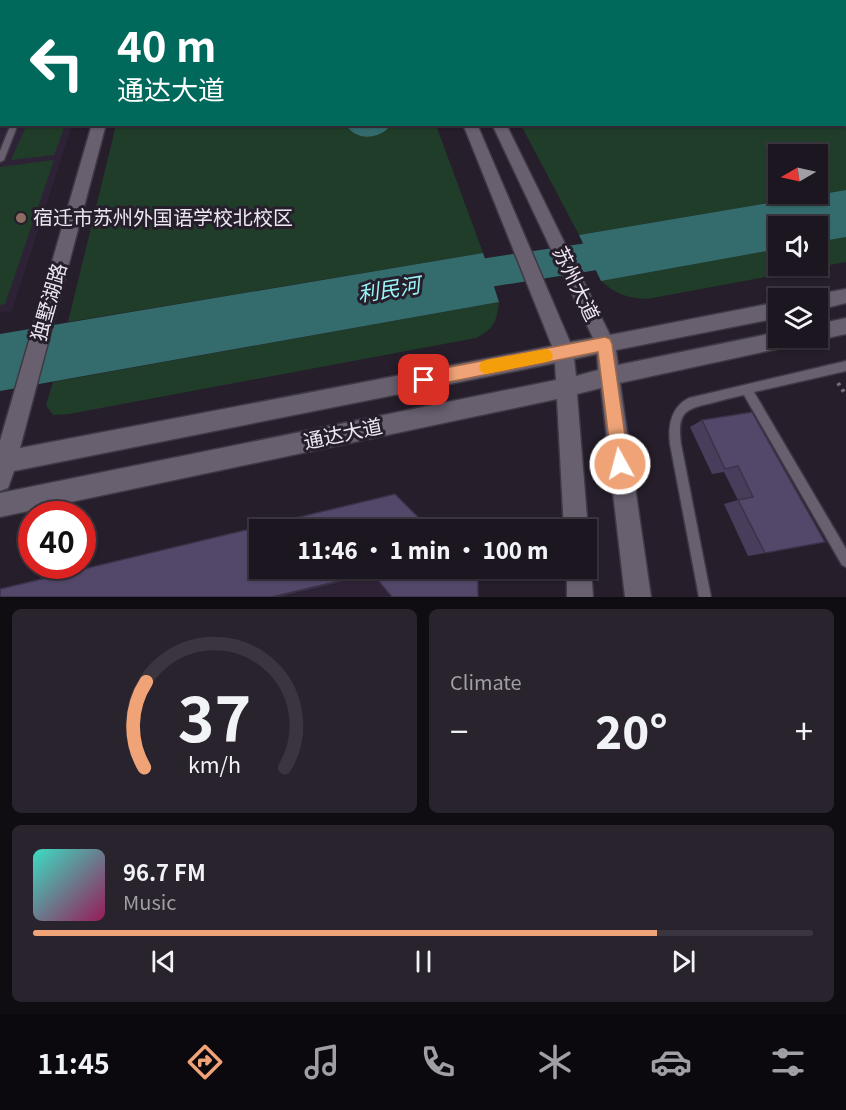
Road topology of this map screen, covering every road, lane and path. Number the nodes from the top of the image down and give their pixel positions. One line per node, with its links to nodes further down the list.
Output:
1 (14, 126): 5 (lane)
2 (98, 126): 18 (street, 独墅湖路)
3 (471, 126): 13 (street, 苏州大道)
4 (500, 126): 12 (street, 苏州大道)
5 (0, 160)
6 (846, 296): 7 (street)
7 (828, 300)
8 (768, 312): 12 (street, 通达大道)
9 (846, 326): 10 (street)
10 (828, 330)
11 (768, 343): 15 (street, 通达大道)
12 (605, 344): 13 (street, 通达大道); 15 (street, 苏州大道)
13 (564, 352): 16 (street, 苏州大道); 18 (street, 通达大道)
14 (846, 366): 17 (lane)
15 (609, 376): 16 (street, 通达大道); 24 (street, 苏州大道)
16 (566, 388): 19 (street, 通达大道); 20 (street, 苏州大道)
17 (747, 390): 21 (lane); 25 (lane)
18 (2, 468)
19 (0, 505)
20 (575, 519)
21 (846, 561)
22 (579, 579): 23 (street)
23 (580, 597)
24 (638, 597)
25 (705, 597)

